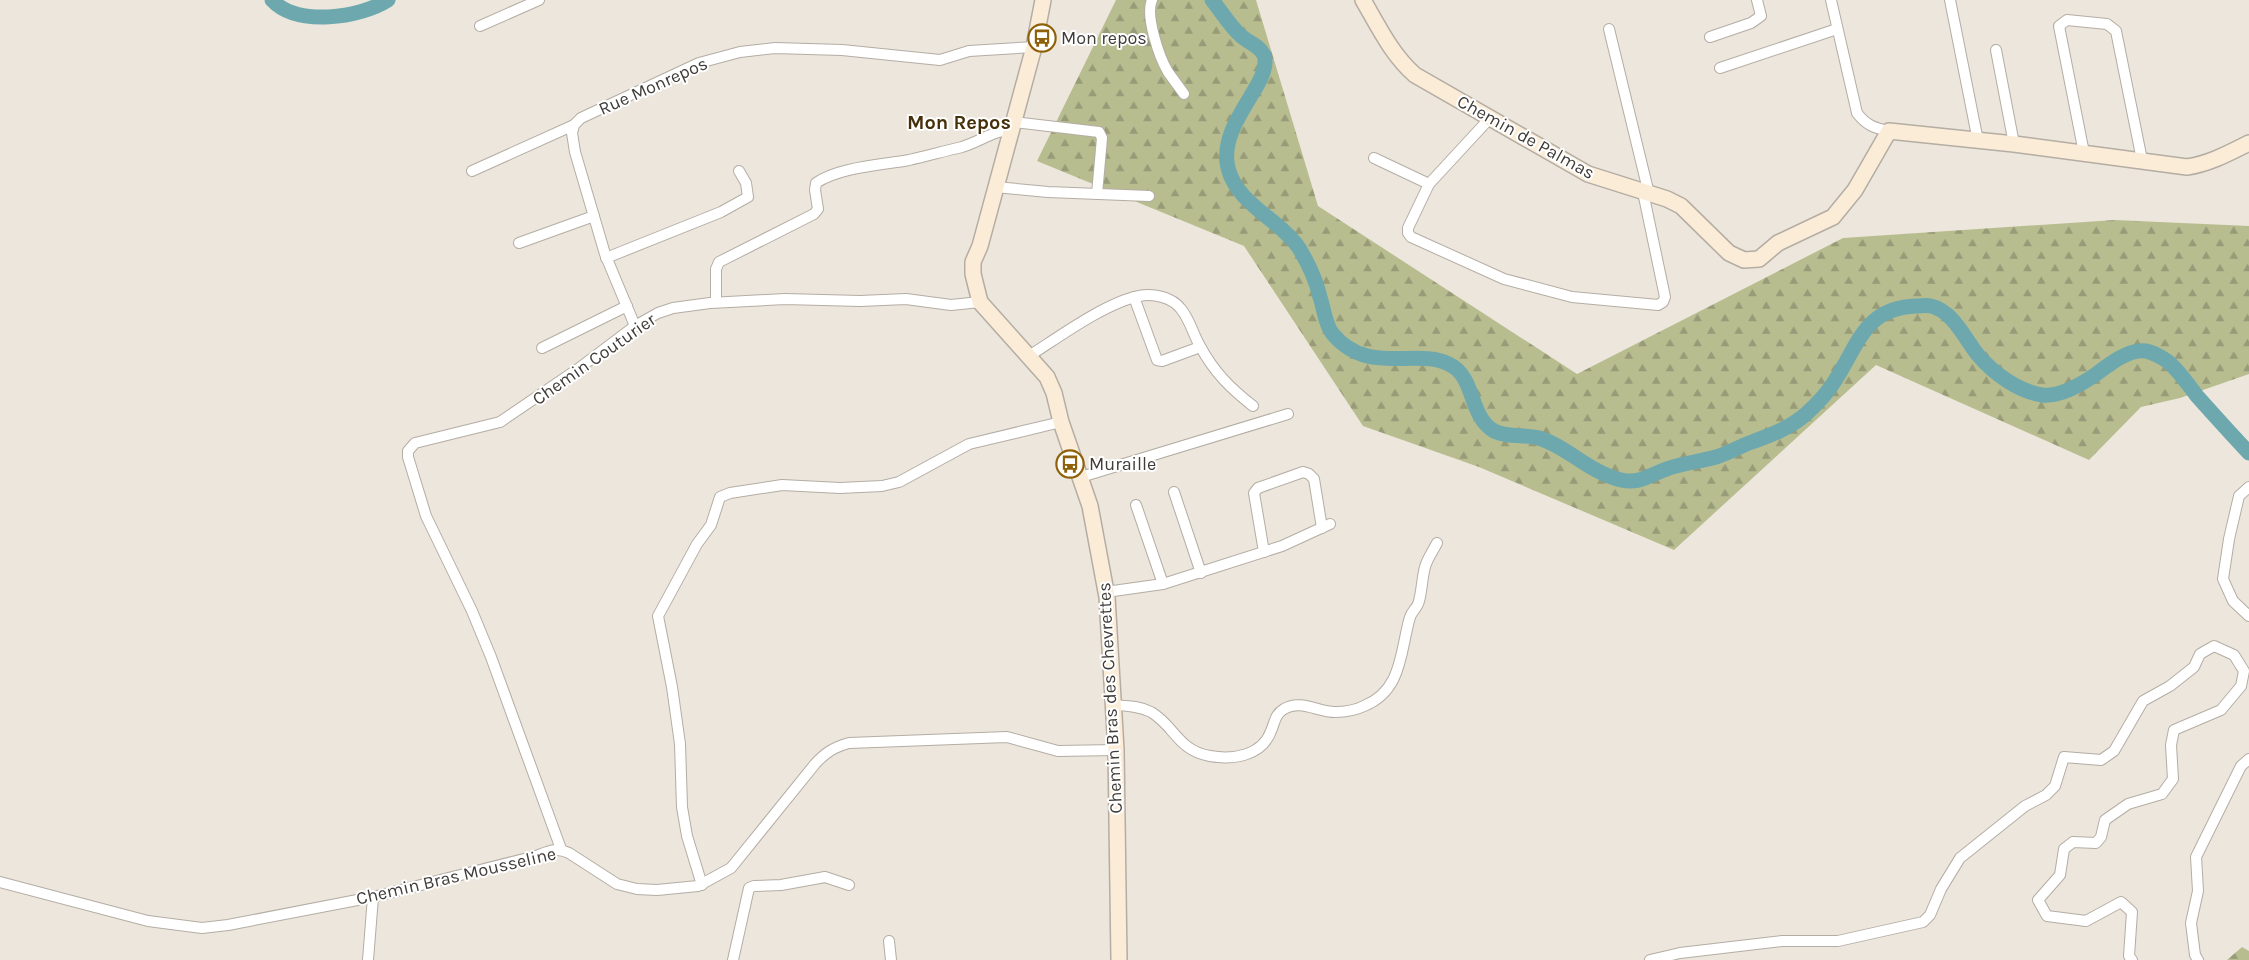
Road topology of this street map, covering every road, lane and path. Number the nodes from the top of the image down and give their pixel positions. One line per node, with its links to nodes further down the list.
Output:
1 (538, 0): 8 (street)
2 (1043, 0): 12 (street, Chemin Bras des Chevrettes)
3 (1152, 0): 15 (street)
4 (1363, 0): 16 (street, Chemin de Palmas)
5 (1757, 0): 11 (street)
6 (1831, 0): 10 (street)
7 (1950, 0): 20 (street)
8 (480, 26)
9 (1609, 29): 30 (street)
10 (1837, 29): 14 (street); 19 (street)
11 (1710, 37)
12 (1034, 47): 17 (street, Rue Monrepos); 18 (street, Chemin Bras des Chevrettes)
13 (1996, 50): 22 (street)
14 (1720, 68)
15 (1184, 94)
16 (1490, 118): 28 (street); 30 (street, Chemin de Palmas)
17 (574, 125): 26 (street, Rue Monrepos); 33 (street)
18 (1013, 126): 29 (street, Chemin Bras des Chevrettes); 31 (street); 37 (street)
19 (1888, 131): 20 (street); 30 (street, Chemin de Palmas)
20 (1978, 141): 22 (street)
21 (2249, 143): 25 (street)
22 (2014, 144): 23 (street)
23 (2084, 154): 25 (street); 25 (street)
24 (1374, 158): 28 (street)
25 (2142, 160)
26 (472, 171)
27 (739, 172): 35 (street)
28 (1429, 184): 30 (street)
29 (996, 187): 31 (street); 38 (street, Chemin Bras des Chevrettes)
30 (1646, 193)
31 (1097, 194): 32 (street)
32 (1150, 196)
33 (594, 216): 34 (street); 35 (street)
34 (519, 243)
35 (606, 258): 39 (street)
36 (1134, 297): 41 (street); 41 (street); 43 (street)
37 (716, 302): 38 (street, Chemin Couturier); 40 (street, Chemin Couturier)
38 (980, 302): 43 (street, Chemin Bras des Chevrettes)
39 (627, 306): 40 (street); 42 (street)
40 (635, 326): 60 (street, Chemin Couturier)
41 (1200, 347): 44 (street)
42 (542, 348)
43 (1029, 356): 46 (street, Chemin Bras des Chevrettes)
44 (1253, 406)
45 (1288, 414): 47 (street)
46 (1061, 422): 47 (street, Chemin Bras des Chevrettes); 62 (street)
47 (1082, 477): 55 (street, Chemin Bras des Chevrettes)
48 (2249, 488): 56 (street)
49 (1174, 492): 53 (street)
50 (1136, 505): 54 (street)
51 (1437, 544): 57 (street)
52 (1264, 552): 52 (street); 53 (street)
53 (1201, 573): 54 (street)
54 (1163, 584): 55 (street)
55 (1106, 592): 57 (street, Chemin Bras des Chevrettes)
56 (2249, 616)
57 (1114, 705): 58 (street, Chemin Bras des Chevrettes)
58 (1116, 750): 62 (street, Chemin Bras Mousseline); 69 (street, Chemin Bras des Chevrettes)
59 (2249, 759): 72 (street)
60 (560, 849): 62 (street, Chemin Bras Mousseline); 64 (street, Chemin Bras Mousseline)
61 (0, 882): 64 (street, Chemin Bras Mousseline)
62 (702, 885)
63 (849, 885): 67 (street)
64 (373, 897): 66 (street)
65 (889, 941): 68 (street)
66 (368, 960)
67 (733, 960)
68 (891, 960)
69 (1119, 960)
70 (1650, 960): 71 (street)
71 (2132, 960)
72 (2198, 960)

